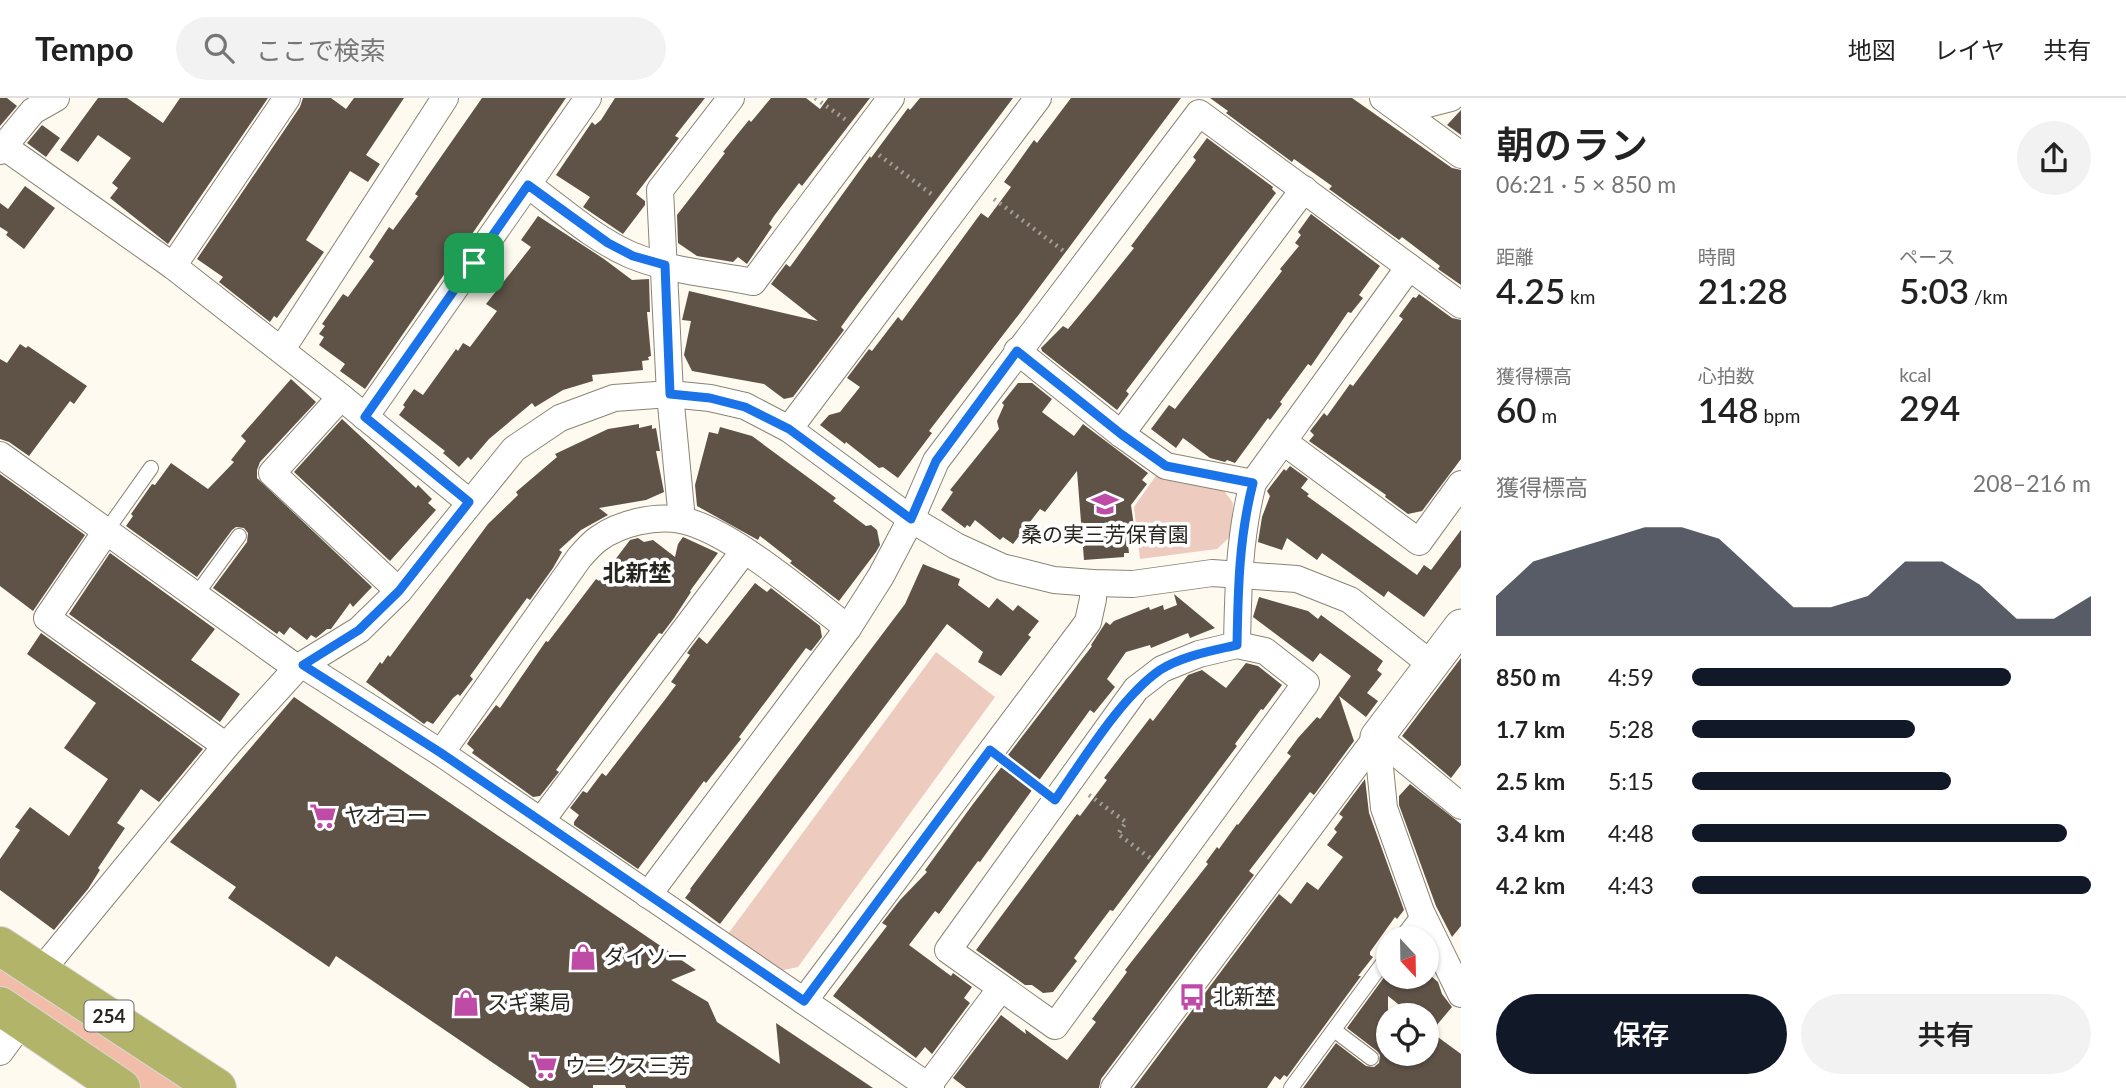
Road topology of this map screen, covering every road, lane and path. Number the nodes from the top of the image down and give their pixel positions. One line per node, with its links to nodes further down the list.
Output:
1 (56, 98): 12 (street)
2 (287, 98): 20 (street)
3 (445, 98): 23 (street)
4 (588, 98): 15 (street)
5 (731, 98): 18 (street)
6 (815, 98): 11 (path)
7 (891, 98): 11 (street)
8 (1038, 98): 14 (street)
9 (1451, 98): 10 (street)
10 (1392, 104): 13 (street)
11 (861, 137): 17 (path); 18 (street)
12 (2, 148): 20 (street)
13 (1461, 155)
14 (973, 184): 17 (street); 19 (path)
15 (528, 185): 18 (street); 27 (street)
16 (1304, 189): 19 (street); 21 (street); 29 (street)
17 (953, 210): 28 (street)
18 (665, 265): 25 (street)
19 (1083, 265): 24 (street)
20 (173, 266): 23 (street)
21 (1409, 267): 22 (street); 30 (street)
22 (1461, 305)
23 (282, 349): 26 (street)
24 (1017, 351): 29 (street); 36 (street)
25 (670, 394): 28 (street); 35 (street); 37 (street)
26 (341, 397): 27 (street); 43 (street)
27 (365, 417): 35 (street)
28 (789, 429): 36 (street)
29 (1121, 434): 33 (street)
30 (1284, 442): 33 (street); 34 (street)
31 (0, 455): 38 (street)
32 (151, 468): 38 (lane)
33 (1253, 483): 41 (street)
34 (1461, 484)
35 (469, 502): 43 (street)
36 (911, 519): 42 (street); 46 (street)
37 (682, 520): 40 (street); 53 (street)
38 (107, 530): 44 (street); 51 (street)
39 (239, 536): 44 (lane)
40 (744, 551): 46 (street); 56 (street)
41 (1239, 573): 42 (street); 47 (street); 48 (street)
42 (1093, 583): 52 (street)
43 (399, 591): 49 (street)
44 (196, 595): 49 (street)
45 (1461, 626): 48 (street)
46 (848, 628): 58 (street)
47 (1237, 645): 54 (street); 57 (street)
48 (1432, 664): 50 (street)
49 (300, 667): 51 (street); 53 (street)
50 (1377, 737): 55 (street); 59 (street); 74 (street)
51 (226, 746): 62 (street)
52 (990, 750): 54 (path); 66 (street)
53 (441, 753): 56 (street)
54 (1062, 790): 57 (path); 64 (street)
55 (1461, 806)
56 (541, 821): 58 (street)
57 (1167, 871): 64 (street)
58 (648, 895): 66 (street)
59 (1421, 912): 60 (lane); 65 (street)
60 (1410, 926)
61 (0, 946): 62 (highway, 254)
62 (41, 971): 73 (highway, 254)
63 (1376, 972): 68 (lane)
64 (1001, 988): 71 (street)
65 (1461, 994)
66 (804, 1001): 71 (street)
67 (12, 1014): 69 (street); 72 (highway, 254)
68 (1334, 1030): 70 (lane); 75 (lane)
69 (0, 1052)
70 (1371, 1058)
71 (929, 1087)
72 (121, 1088)
73 (217, 1088)
74 (1114, 1088)
75 (1291, 1088)

